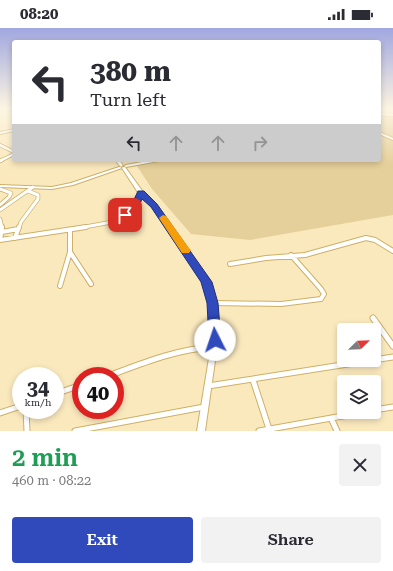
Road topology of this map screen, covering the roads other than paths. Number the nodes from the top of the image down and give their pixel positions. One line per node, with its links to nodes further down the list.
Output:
1 (12, 130): 2 (street)
2 (0, 133)
3 (381, 135): 4 (street)
4 (393, 139)
5 (0, 145): 6 (street)
6 (12, 152)
7 (12, 154): 8 (street)
8 (0, 161)
9 (119, 162): 11 (street)
10 (149, 162): 11 (street)
11 (123, 167): 13 (street); 16 (street)
12 (0, 186): 13 (street)
13 (33, 187): 15 (street)
14 (0, 189): 17 (street)
15 (28, 191): 18 (street); 20 (street)
16 (141, 193): 21 (street); 31 (street)
17 (0, 205)
18 (0, 210)
19 (0, 219): 22 (street)
20 (18, 229): 22 (street); 23 (street)
21 (70, 230): 23 (street); 26 (street)
22 (2, 232): 24 (street)
23 (15, 238): 24 (street)
24 (0, 240)
25 (393, 251): 27 (street)
26 (70, 252): 29 (street); 30 (street)
27 (291, 255): 28 (street); 31 (street)
28 (230, 264)
29 (92, 284)
30 (60, 286)
31 (212, 303): 34 (street)
32 (373, 318): 33 (street)
33 (393, 346)
34 (214, 347): 36 (street); 38 (street)
35 (393, 357): 37 (street)
36 (124, 371)
37 (254, 380): 38 (street); 47 (street)
38 (208, 386): 39 (street)
39 (204, 407): 49 (street); 50 (street)
40 (393, 407): 42 (street)
41 (12, 409): 43 (street)
42 (381, 409)
43 (0, 413)
44 (337, 417): 45 (street)
45 (331, 418): 47 (street); 52 (street)
46 (26, 419): 48 (street)
47 (269, 429): 51 (street)
48 (27, 431)
49 (75, 431)
50 (201, 431)
51 (259, 431)
52 (337, 431)

